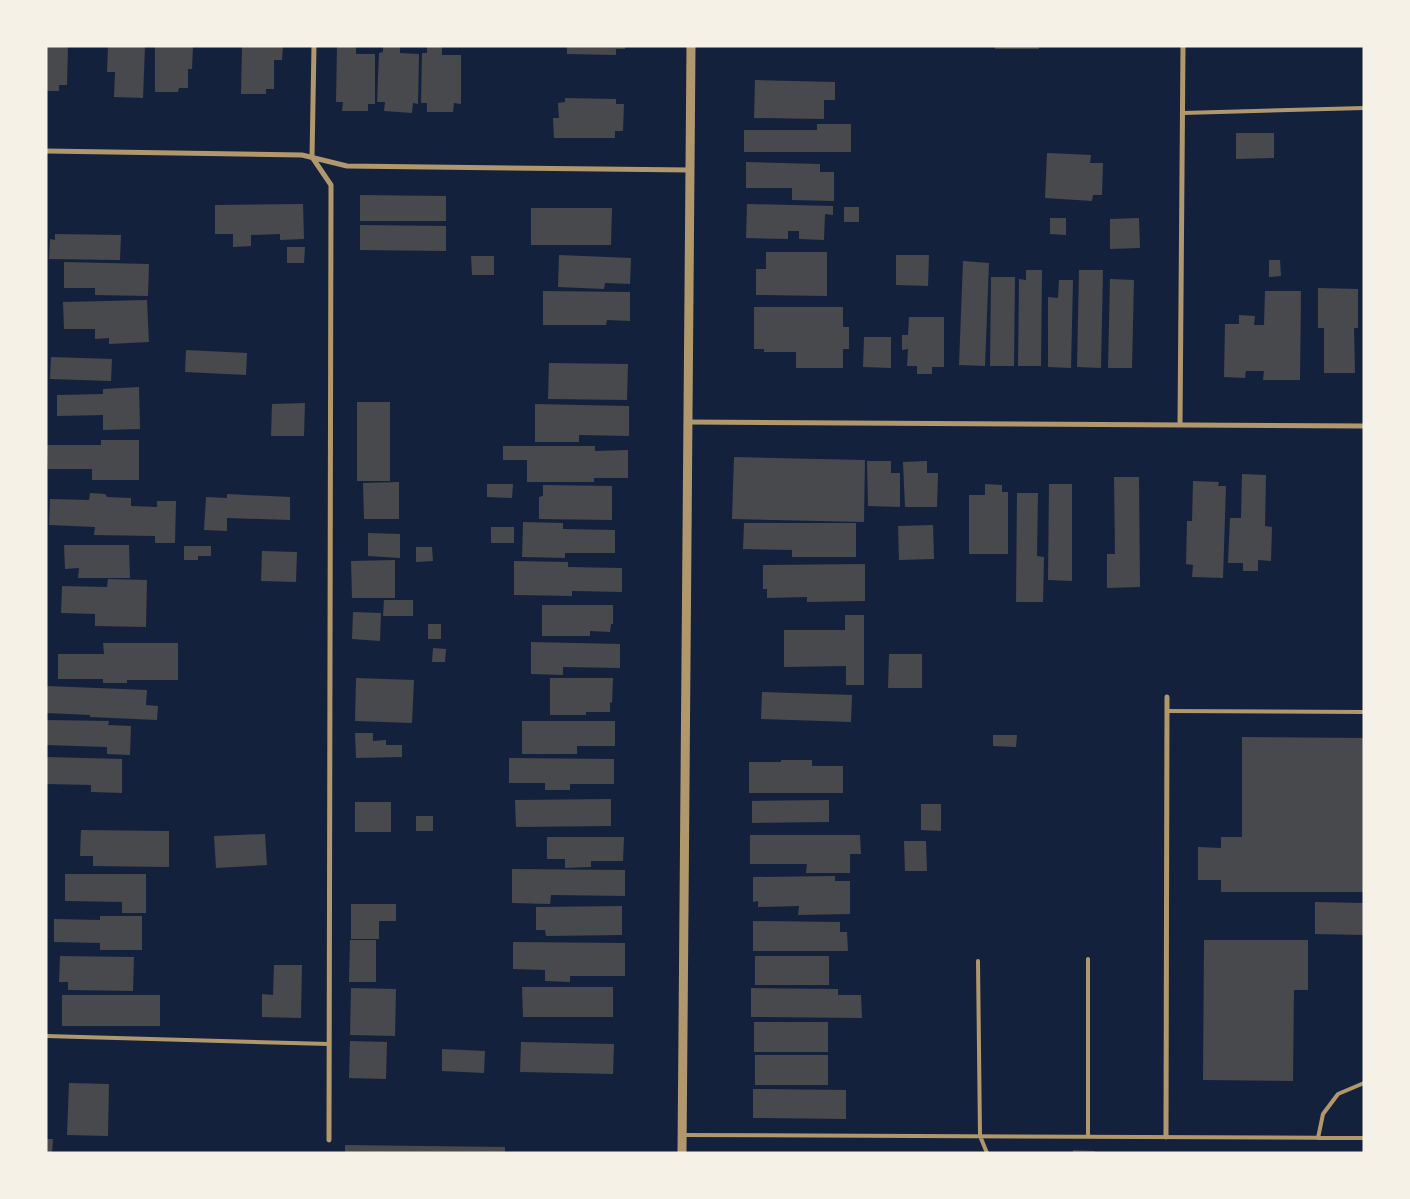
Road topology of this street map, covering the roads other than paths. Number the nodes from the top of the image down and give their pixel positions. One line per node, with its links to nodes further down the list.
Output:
1 (314, 46): 7 (street)
2 (691, 46): 8 (street)
3 (1183, 46): 5 (street)
4 (1364, 108): 5 (lane)
5 (1183, 113): 10 (street)
6 (46, 151): 7 (street)
7 (312, 157): 8 (street); 18 (street)
8 (690, 170): 9 (street)
9 (688, 422): 10 (street); 20 (street)
10 (1180, 425): 11 (street)
11 (1364, 426)
12 (1167, 697): 13 (street)
13 (1167, 711): 14 (lane); 23 (street)
14 (1364, 712)
15 (1088, 959): 22 (lane)
16 (978, 960): 21 (lane)
17 (46, 1036): 18 (lane)
18 (329, 1044): 26 (street)
19 (1364, 1083): 24 (lane)
20 (682, 1135): 21 (lane); 27 (street)
21 (980, 1136): 22 (lane); 28 (lane)
22 (1088, 1136): 23 (lane)
23 (1166, 1137): 24 (lane)
24 (1318, 1138): 25 (lane)
25 (1364, 1138)
26 (329, 1140)
27 (682, 1153)
28 (987, 1153)

